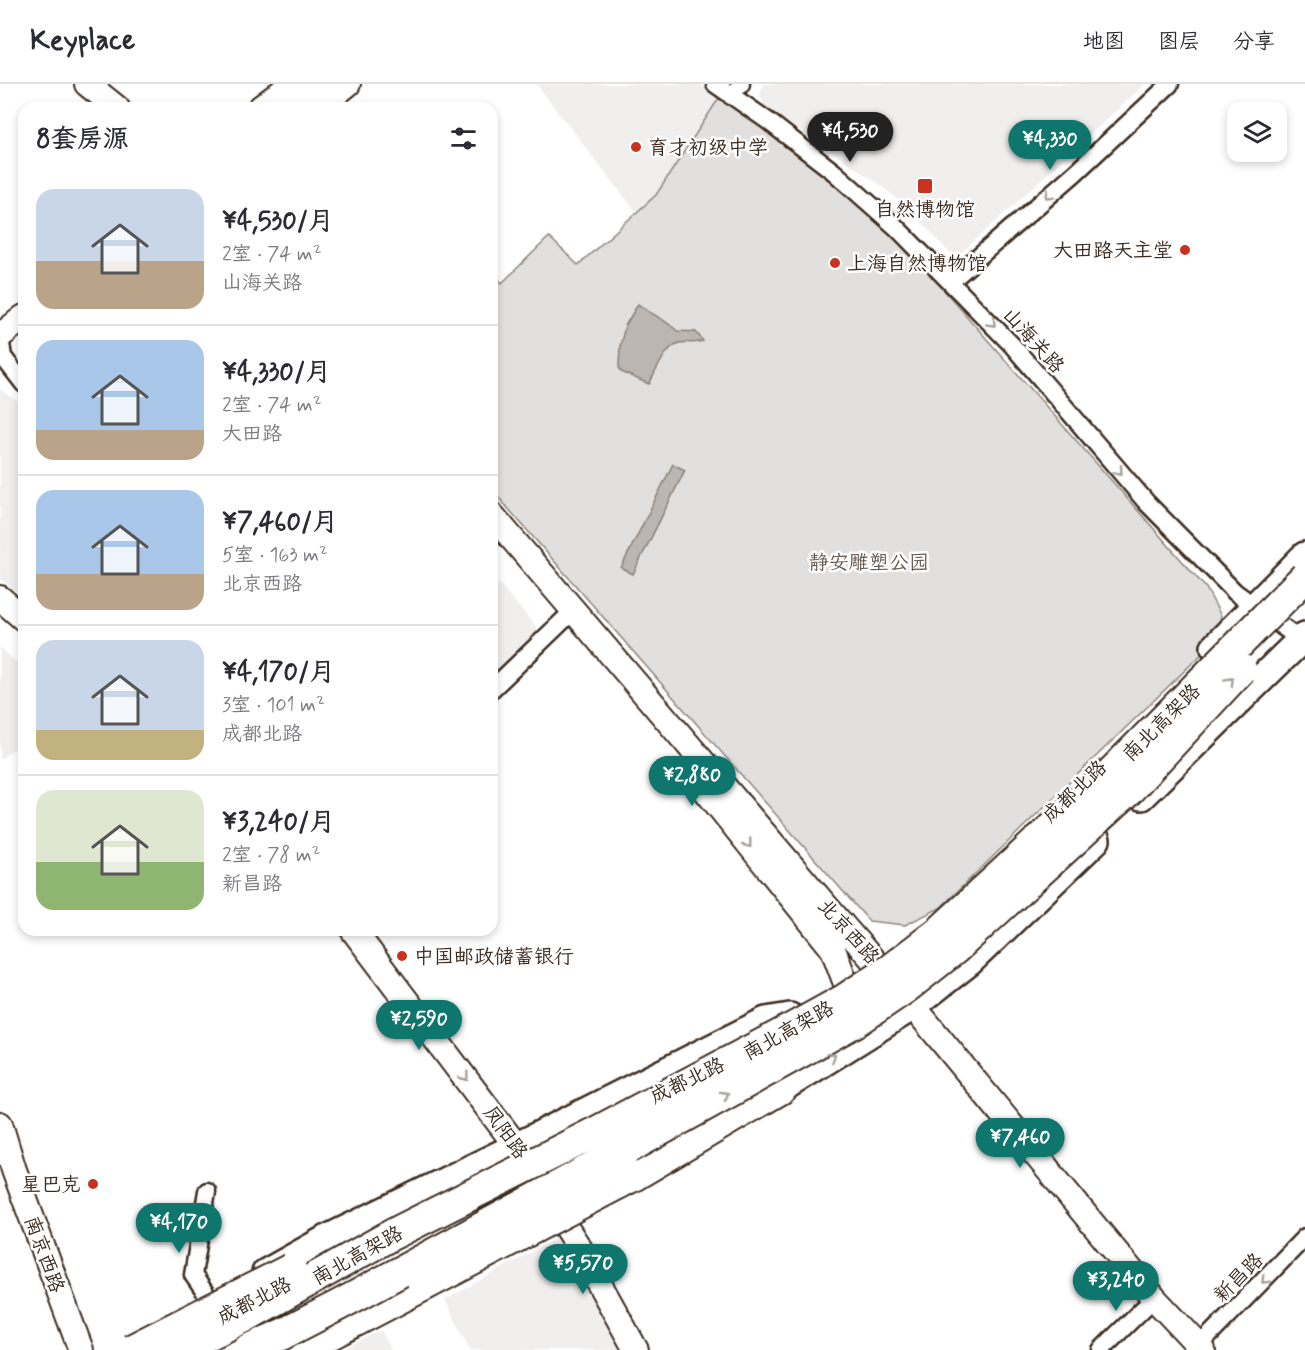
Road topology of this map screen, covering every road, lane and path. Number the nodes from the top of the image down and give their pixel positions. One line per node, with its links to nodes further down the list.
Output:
1 (87, 84): 8 (main road)
2 (292, 84): 9 (main road)
3 (321, 84): 10 (main road)
4 (348, 84): 11 (main road)
5 (715, 84): 7 (street, 山海关路)
6 (1170, 84): 12 (street, one-way to 12)
7 (736, 90): 12 (street, 山海关路)
8 (110, 102)
9 (269, 102)
10 (298, 102)
11 (326, 102)
12 (951, 281): 22 (street, 山海关路, one-way to 22)
13 (18, 322): 14 (main road)
14 (0, 337): 15 (street)
15 (18, 376)
16 (498, 523): 24 (main road, 北京西路)
17 (498, 539): 24 (main road)
18 (1305, 556): 22 (main road, 成都北路)
19 (1305, 577): 40 (highway, 南北高架路, bridge)
20 (0, 598): 23 (main road)
21 (1305, 602): 44 (highway, 南北高架路, one-way to 21, bridge)
22 (1254, 607): 25 (street, 山海关路); 28 (main road, 成都北路)
23 (18, 614)
24 (569, 616): 26 (street); 28 (main road, 北京西路); 29 (main road, one-way to 29)
25 (1304, 639): 30 (main road)
26 (498, 683)
27 (358, 936): 34 (main road, 凤阳路, one-way to 34)
28 (876, 962): 29 (main road, 成都北路); 30 (main road, 北京西路)
29 (845, 981): 31 (main road, 成都北路)
30 (913, 1006): 32 (main road, one-way to 30); 42 (main road, 北京西路)
31 (790, 1017): 34 (main road); 41 (highway, bridge)
32 (782, 1088): 36 (main road); 53 (highway, bridge)
33 (0, 1124): 47 (main road, 南京西路)
34 (523, 1153): 36 (main road, 凤阳路); 43 (main road); 45 (main road, 成都北路)
35 (207, 1191): 43 (street)
36 (557, 1214): 37 (main road); 39 (main road); 55 (main road, 凤阳路)
37 (501, 1232): 39 (main road); 51 (main road)
38 (1305, 1237): 46 (street, 新昌路, one-way to 46)
39 (497, 1258): 54 (main road)
40 (343, 1262): 41 (highway, bridge); 45 (highway, 南北高架路, bridge)
41 (269, 1280): 45 (highway, bridge)
42 (1154, 1298): 46 (main road, 北京西路); 56 (street)
43 (213, 1304): 45 (main road)
44 (341, 1304): 50 (highway, 南北高架路, bridge); 52 (highway, bridge)
45 (169, 1339): 48 (main road); 49 (highway, bridge)
46 (1201, 1348)
47 (81, 1350)
48 (116, 1350)
49 (131, 1350)
50 (248, 1350)
51 (280, 1350)
52 (292, 1350)
53 (300, 1350)
54 (327, 1350)
55 (636, 1350)
56 (1101, 1350)

